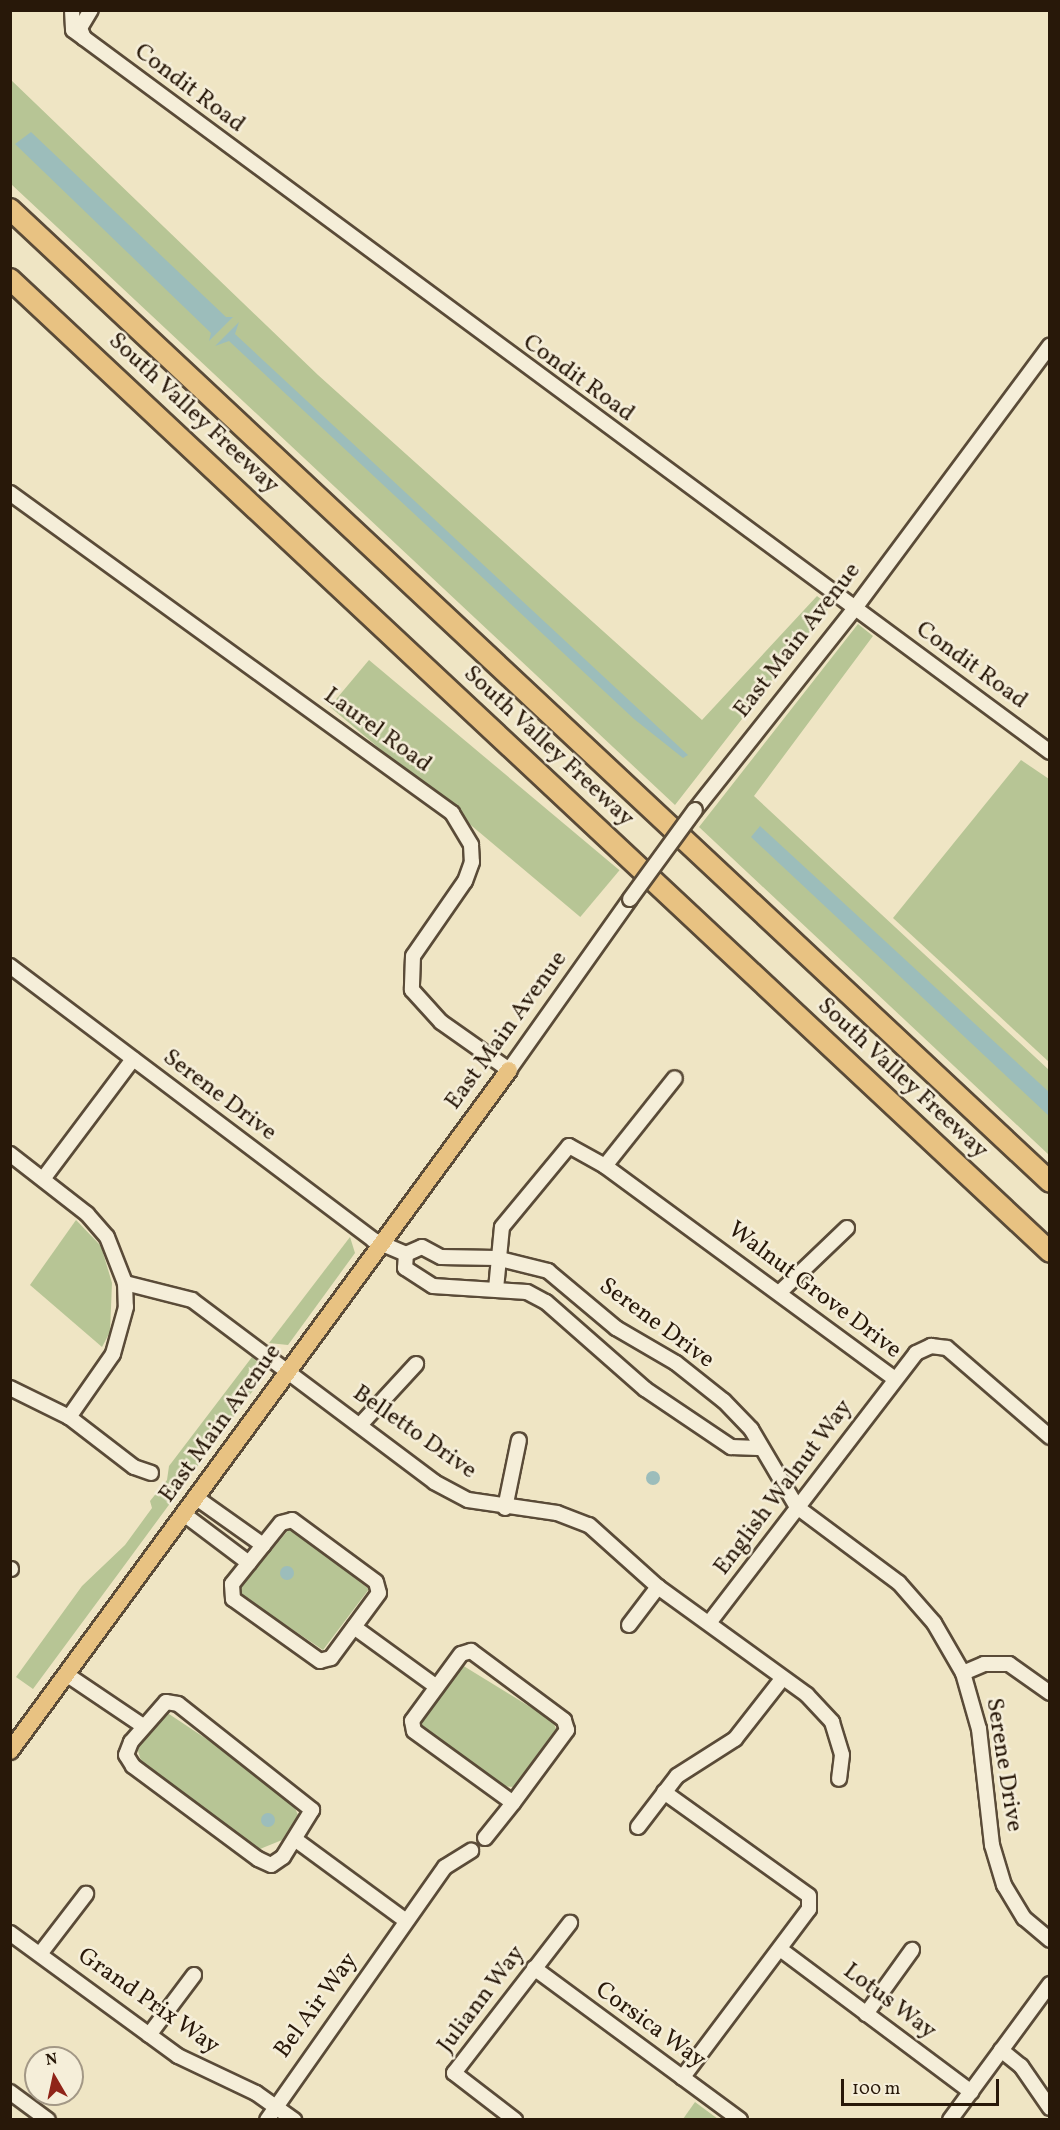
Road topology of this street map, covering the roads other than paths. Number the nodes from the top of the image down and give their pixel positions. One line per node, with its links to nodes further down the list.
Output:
1 (72, 10): 3 (street)
2 (91, 10): 3 (street)
3 (84, 38): 8 (street, Condit Road)
4 (10, 209): 17 (highway, South Valley Freeway)
5 (10, 279): 20 (highway, South Valley Freeway)
6 (1050, 345): 8 (street, East Main Avenue)
7 (10, 493): 12 (street, Laurel Road)
8 (855, 608): 9 (street, Condit Road); 12 (street, East Main Avenue, bridge)
9 (1050, 752)
10 (10, 966): 11 (street, Serene Drive)
11 (134, 1059): 16 (street); 19 (street, Serene Drive)
12 (509, 1070): 19 (main road, East Main Avenue)
13 (675, 1078): 15 (street)
14 (10, 1154): 16 (street)
15 (605, 1166): 22 (street, Walnut Grove Drive); 25 (street, Walnut Grove Drive)
16 (43, 1179): 23 (street)
17 (1050, 1182)
18 (847, 1228): 25 (street)
19 (384, 1245): 21 (street, Serene Drive); 27 (main road, East Main Avenue)
20 (1050, 1252)
21 (406, 1254): 22 (street, Serene Drive); 24 (street, Serene Drive)
22 (496, 1258): 24 (street); 34 (street, Serene Drive)
23 (125, 1283): 27 (street, Belletto Drive); 30 (street)
24 (496, 1289): 34 (street, Serene Drive)
25 (779, 1293): 28 (street, Walnut Grove Drive)
26 (416, 1364): 31 (street)
27 (290, 1371): 31 (street, Belletto Drive); 36 (main road, East Main Avenue)
28 (895, 1379): 32 (street, Walnut Grove Drive); 38 (street, English Walnut Way)
29 (10, 1388): 30 (street)
30 (69, 1417): 35 (street)
31 (360, 1425): 37 (street, Belletto Drive)
32 (1050, 1437)
33 (519, 1440): 37 (street)
34 (758, 1448): 38 (street, Serene Drive)
35 (151, 1473)
36 (198, 1499): 39 (main road, East Main Avenue); 40 (street)
37 (505, 1508): 42 (street, Belletto Drive)
38 (797, 1508): 43 (street, English Walnut Way); 46 (street, Serene Drive)
39 (185, 1515): 41 (street); 47 (main road, East Main Avenue)
40 (263, 1545): 41 (street); 45 (street)
41 (249, 1563): 45 (street)
42 (658, 1587): 43 (street, Belletto Drive); 44 (street)
43 (709, 1623): 48 (street, Belletto Drive)
44 (629, 1625)
45 (354, 1627): 49 (street)
46 (963, 1673): 50 (street); 64 (street, Serene Drive)
47 (66, 1674): 51 (street); 52 (main road, East Main Avenue)
48 (782, 1678): 53 (street, Belletto Drive); 54 (street)
49 (437, 1687): 55 (street); 55 (street)
50 (1050, 1693)
51 (143, 1726): 58 (street); 58 (street)
52 (10, 1751)
53 (838, 1779)
54 (664, 1792): 56 (street); 65 (street)
55 (513, 1803): 57 (street)
56 (638, 1827)
57 (485, 1838)
58 (296, 1839): 61 (street)
59 (471, 1851): 61 (street, Bel Air Way)
60 (86, 1894): 67 (street)
61 (405, 1920): 77 (street, Bel Air Way)
62 (570, 1923): 68 (street, Juliann Way)
63 (10, 1933): 67 (street, Grand Prix Way)
64 (1050, 1940)
65 (780, 1949): 71 (street, Lotus Way); 74 (street)
66 (912, 1950): 71 (street)
67 (40, 1954): 72 (street, Grand Prix Way)
68 (534, 1968): 74 (street, Corsica Way); 82 (street, Juliann Way)
69 (194, 1975): 72 (street)
70 (1050, 1984): 73 (street)
71 (866, 2014): 76 (street, Lotus Way)
72 (149, 2035): 77 (street, Grand Prix Way)
73 (1001, 2050): 76 (street); 78 (street)
74 (682, 2078): 83 (street, Corsica Way)
75 (10, 2092): 79 (street)
76 (971, 2092): 84 (street)
77 (275, 2105): 80 (street, Bel Air Way); 81 (street, Grand Prix Way)
78 (1050, 2108)
79 (48, 2120)
80 (267, 2120)
81 (294, 2120)
82 (515, 2120)
83 (740, 2120)
84 (950, 2120)

